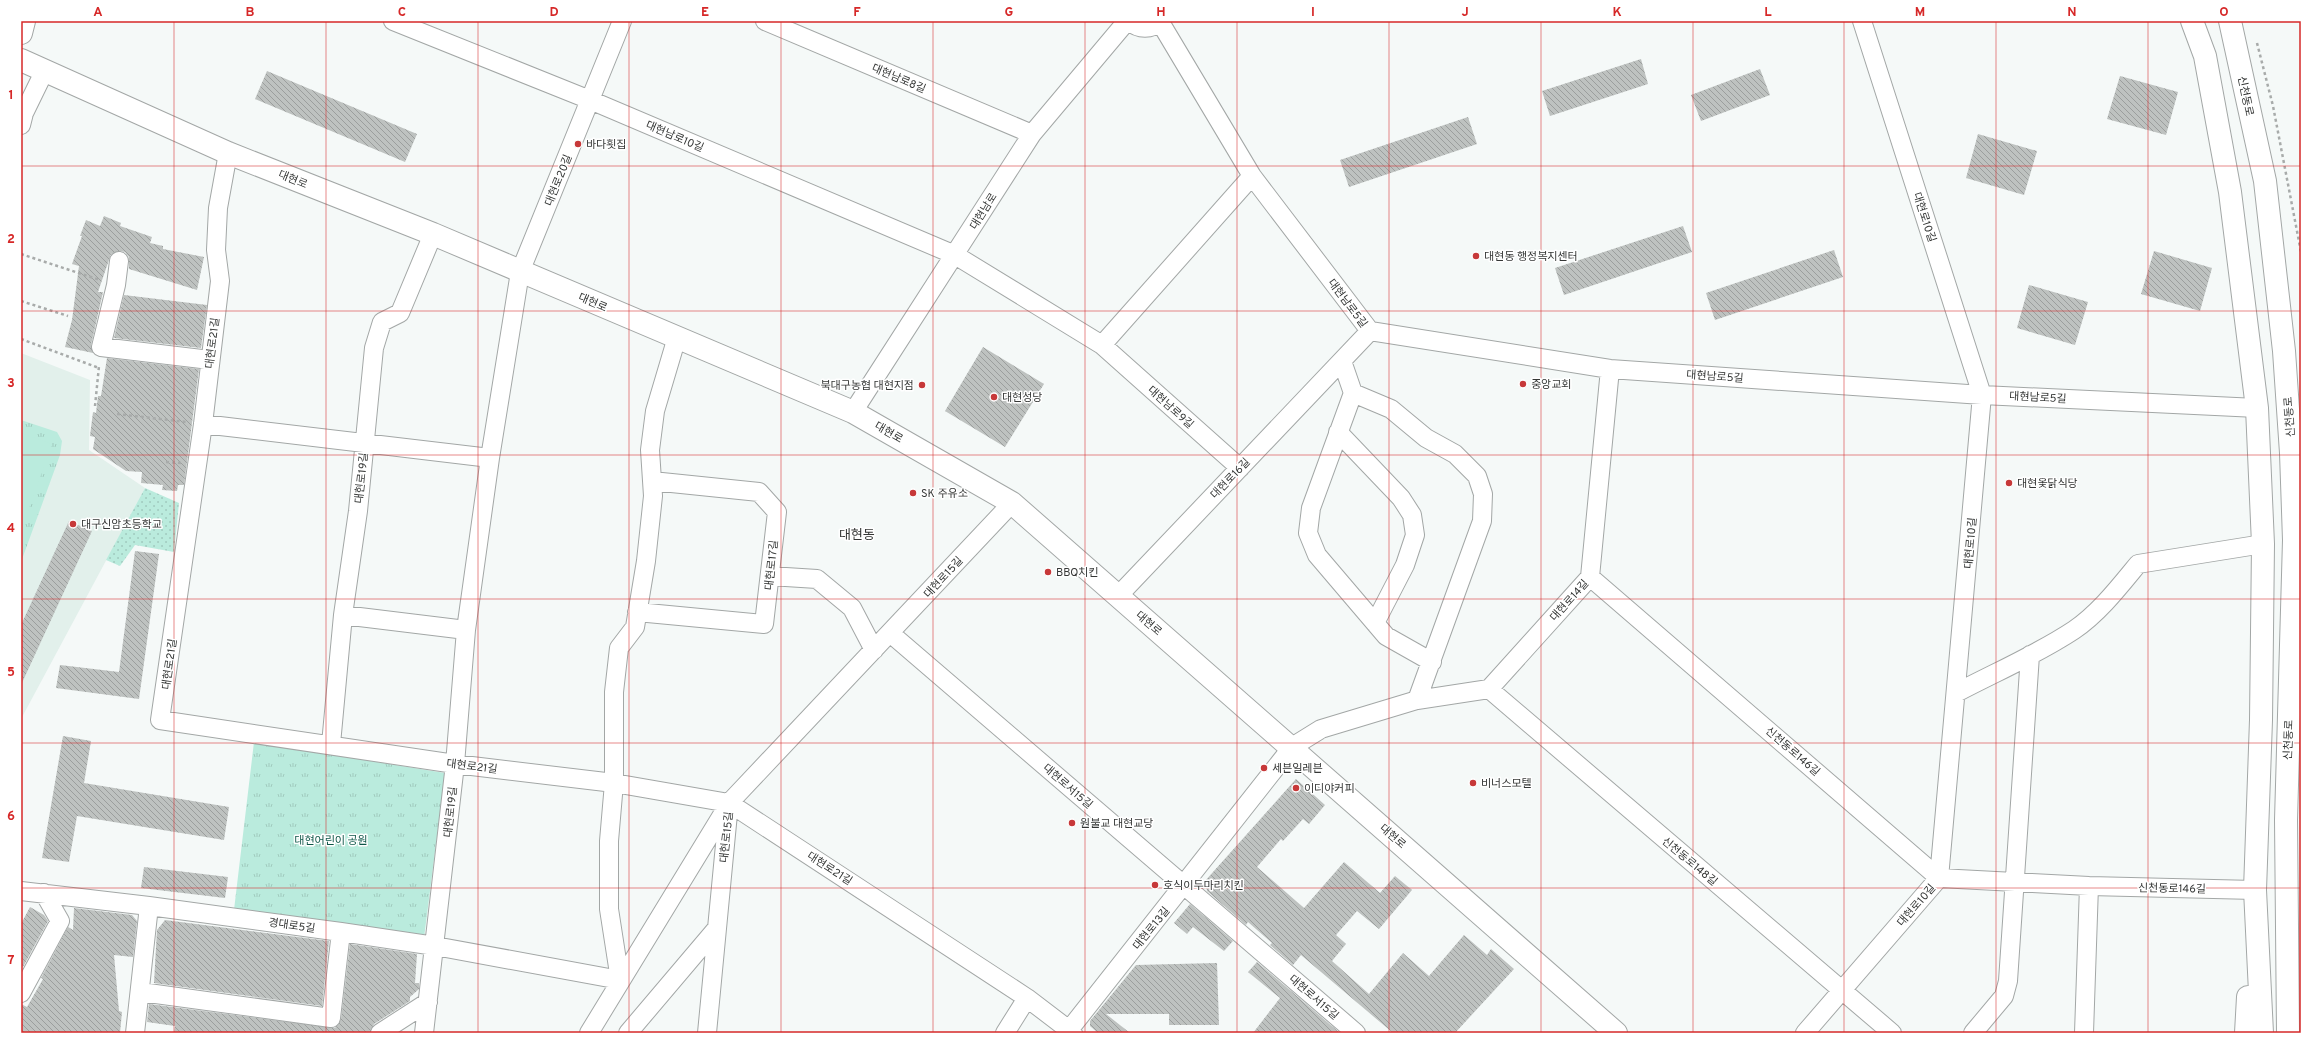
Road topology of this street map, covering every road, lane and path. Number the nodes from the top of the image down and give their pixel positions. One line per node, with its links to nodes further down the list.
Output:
1 (24, 21): 11 (main road)
2 (393, 21): 16 (street, 대현남로10길)
3 (622, 21): 16 (street, 대현로20길)
4 (765, 21): 18 (street, 대현남로8길)
5 (1128, 21): 10 (street); 18 (street, 대현남로)
6 (1862, 21): 40 (street, 대현로10길)
7 (2192, 21): 13 (main road)
8 (2196, 21): 13 (main road)
9 (2230, 21): 105 (main road, 신천동로)
10 (1160, 22): 20 (street, 대현남로5길)
11 (21, 33)
12 (2256, 40): 22 (path)
13 (2205, 56): 42 (main road)
14 (21, 60): 15 (main road, 대현로)
15 (45, 70): 17 (street); 19 (main road, 대현로)
16 (590, 100): 24 (street, 대현남로10길); 26 (street, 대현로20길)
17 (21, 125)
18 (1032, 134): 24 (street, 대현남로)
19 (228, 153): 21 (main road, 대현로); 35 (street, 대현로21길)
20 (1252, 176): 30 (street, 대현남로5길); 33 (street)
21 (433, 234): 26 (main road, 대현로); 47 (street, 대현로19길)
22 (2301, 252)
23 (21, 254): 27 (path)
24 (955, 255): 33 (street, 대현남로9길); 43 (street, 대현남로)
25 (119, 261): 27 (street)
26 (520, 272): 31 (main road, 대현로); 48 (street, 대현로19길)
27 (116, 285): 34 (street)
28 (21, 301): 29 (path)
29 (68, 316)
30 (1370, 331): 36 (street, 대현로16길); 38 (street, 대현남로5길)
31 (677, 337): 43 (main road, 대현로); 50 (street)
32 (21, 339): 37 (path)
33 (1102, 345): 49 (street, 대현남로9길)
34 (102, 347): 35 (street); 37 (path)
35 (210, 360): 45 (street, 대현로21길)
36 (1342, 360): 39 (street); 49 (street, 대현로16길)
37 (99, 368): 41 (path)
38 (1610, 369): 40 (street, 대현남로5길); 54 (street, 대현로14길)
39 (1353, 393): 46 (street); 63 (street)
40 (1982, 395): 42 (street, 대현남로5길); 65 (street, 대현로10길)
41 (95, 406)
42 (2257, 408): 52 (main road)
43 (853, 412): 51 (main road, 대현로)
44 (117, 414): 45 (path)
45 (203, 424): 47 (street); 67 (street, 대현로21길)
46 (1338, 432): 58 (street); 58 (street)
47 (364, 443): 48 (street); 57 (street, 대현로19길)
48 (490, 458): 59 (street, 대현로19길)
49 (1240, 468): 55 (street, 대현로16길)
50 (652, 482): 53 (street, 대현로17길); 56 (street)
51 (1012, 503): 55 (main road, 대현로); 60 (street, 대현로15길)
52 (2263, 544): 62 (street); 76 (main road)
53 (770, 576): 56 (street, 대현로17길); 61 (street)
54 (1590, 577): 64 (street, 대현로14길); 72 (street, 신천동로146길)
55 (1118, 596): 68 (main road, 대현로)
56 (637, 612): 70 (street)
57 (343, 615): 59 (street); 67 (street, 대현로19길)
58 (1375, 623): 63 (street)
59 (466, 630): 69 (street, 대현로19길)
60 (890, 633): 61 (street, 대현로15길); 74 (street, 대현로서15길)
61 (874, 650): 71 (street, 대현로15길)
62 (2030, 655): 65 (street); 73 (street)
63 (1432, 662): 66 (street)
64 (1488, 688): 66 (street); 84 (street, 신천동로148길)
65 (1958, 692): 72 (street, 대현로10길)
66 (1417, 700): 68 (street)
67 (330, 744): 69 (street, 대현로21길)
68 (1292, 747): 74 (street, 대현로13길); 98 (main road, 대현로)
69 (455, 764): 70 (street, 대현로21길); 82 (street, 대현로19길)
70 (614, 783): 71 (street, 대현로21길); 83 (street)
71 (729, 803): 80 (street, 대현로15길); 83 (street); 87 (street, 대현로21길)
72 (1939, 878): 73 (street, 신천동로146길); 84 (street, 대현로10길)
73 (2013, 882): 75 (street, 신천동로146길); 101 (street)
74 (1184, 886): 89 (street, 대현로13길); 97 (street, 대현로서15길)
75 (2089, 886): 76 (street, 신천동로146길); 102 (street)
76 (2255, 890): 103 (main road); 104 (main road)
77 (21, 891): 78 (street, 경대로5길)
78 (44, 893): 79 (street, 경대로5길); 86 (street)
79 (150, 906): 81 (street, 경대로5길); 85 (street)
80 (717, 928): 94 (street); 95 (street, 대현로15길)
81 (341, 932): 82 (street, 경대로5길); 85 (street)
82 (435, 946): 83 (street); 88 (street, 대현로19길)
83 (620, 980): 93 (street)
84 (1842, 991): 99 (street, 대현로10길); 100 (street, 신천동로148길)
85 (140, 992): 90 (street)
86 (21, 993)
87 (1027, 998): 89 (street, 대현로21길); 96 (street)
88 (428, 1002): 91 (street); 92 (street, 대현로19길)
89 (1070, 1032)
90 (135, 1033)
91 (380, 1033)
92 (424, 1033)
93 (589, 1033)
94 (628, 1033)
95 (707, 1033)
96 (1004, 1033)
97 (1356, 1033)
98 (1616, 1033)
99 (1805, 1033)
100 (1892, 1033)
101 (1973, 1033)
102 (2084, 1033)
103 (2246, 1033)
104 (2262, 1033)
105 (2288, 1033)

